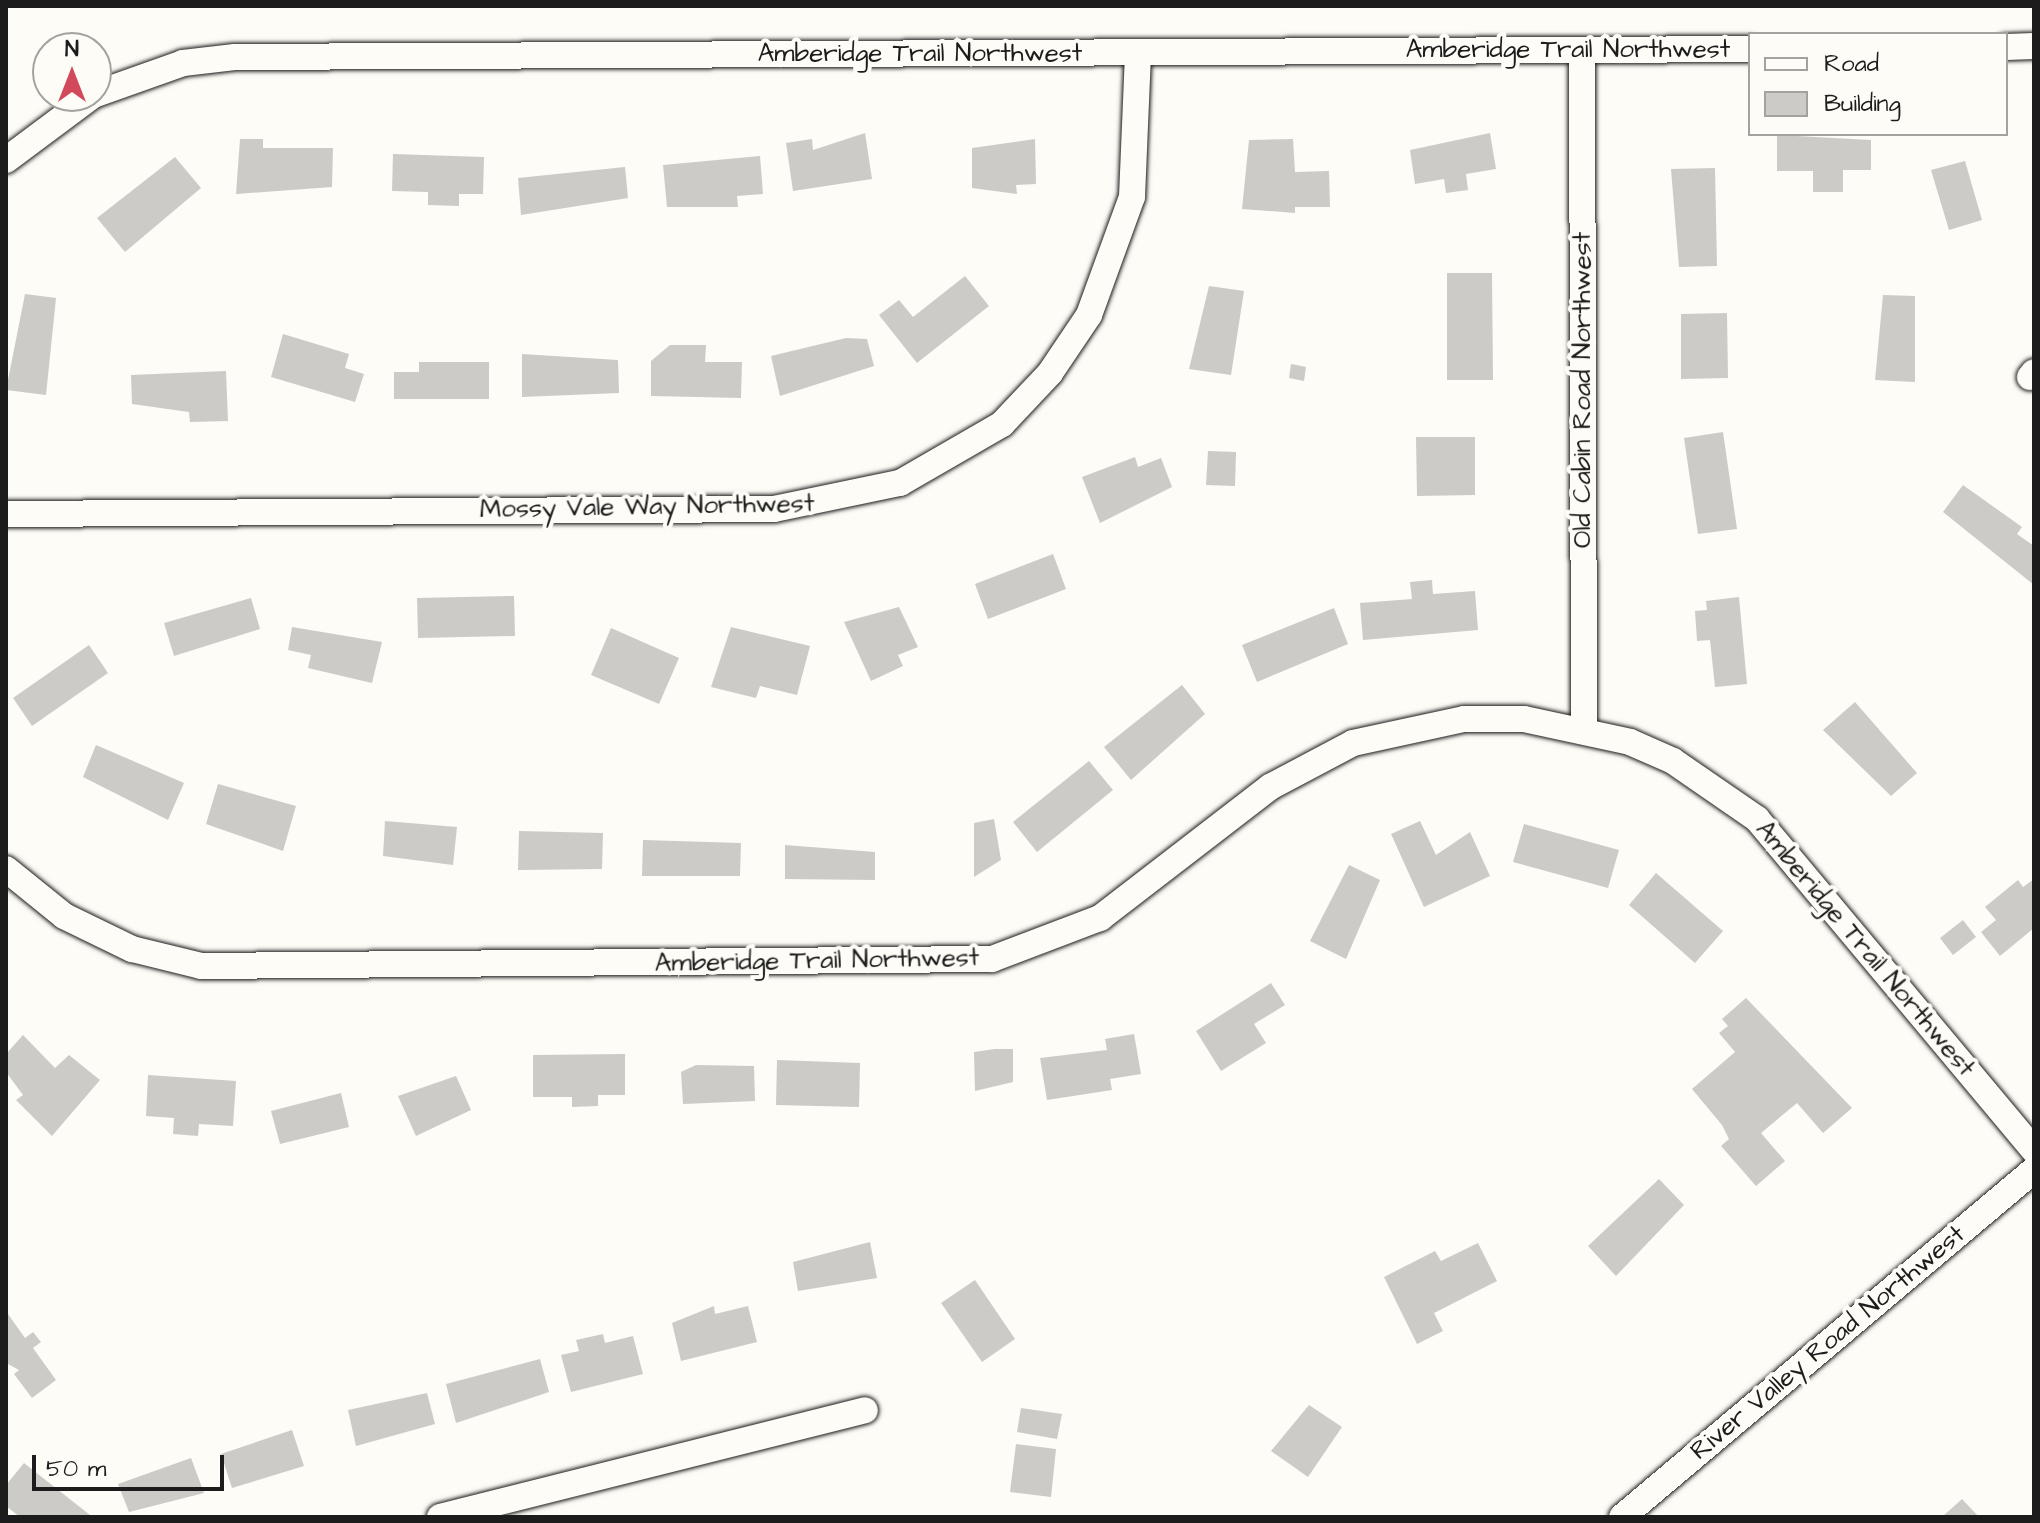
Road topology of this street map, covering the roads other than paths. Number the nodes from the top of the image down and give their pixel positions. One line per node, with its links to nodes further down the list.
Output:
1 (2034, 46): 2 (street)
2 (2008, 47)
3 (1748, 49): 4 (street, Amberidge Trail Northwest)
4 (1582, 51): 5 (street, Amberidge Trail Northwest); 10 (street, Old Cabin Road Northwest)
5 (1138, 52): 6 (street, Amberidge Trail Northwest); 9 (street, Mossy Vale Way Northwest)
6 (112, 89)
7 (71, 112): 8 (street, Amberidge Trail Northwest)
8 (6, 160)
9 (6, 514)
10 (1584, 729): 11 (street, Amberidge Trail Northwest); 12 (street, Amberidge Trail Northwest)
11 (6, 869)
12 (2034, 1150)
13 (2034, 1170): 16 (street, River Valley Road Northwest)
14 (865, 1410): 15 (street)
15 (440, 1517)
16 (1622, 1517)

